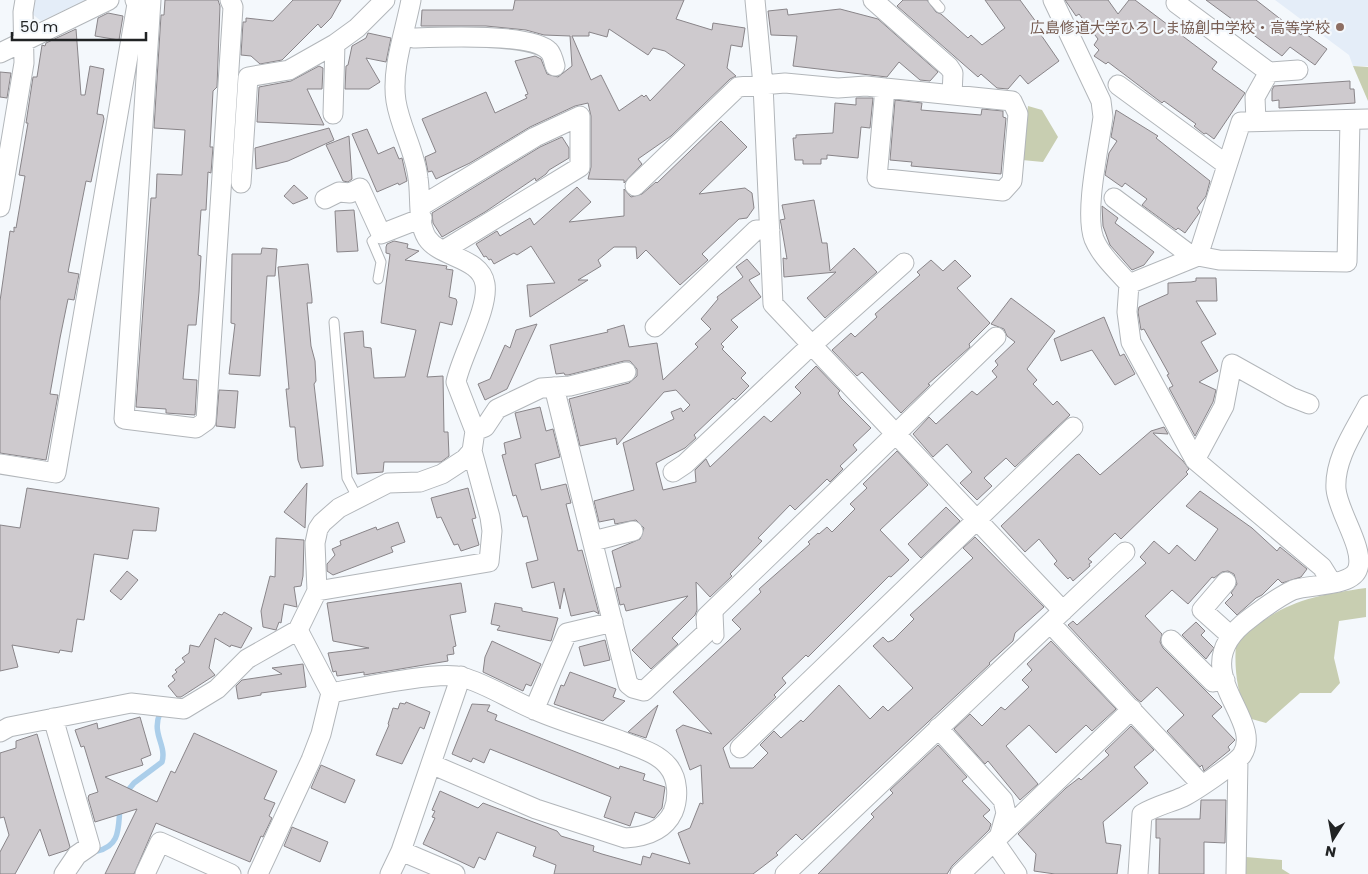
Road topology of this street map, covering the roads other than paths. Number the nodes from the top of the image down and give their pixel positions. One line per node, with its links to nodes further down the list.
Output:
1 (26, 0): 15 (street)
2 (109, 0): 15 (street)
3 (135, 0): 55 (street)
4 (151, 0): 5 (street)
5 (230, 0)
6 (385, 0): 16 (street)
7 (411, 0): 14 (street)
8 (755, 0): 22 (street)
9 (873, 0): 24 (street)
10 (933, 0): 13 (lane)
11 (1055, 1): 41 (street)
12 (1176, 3): 20 (street)
13 (940, 8)
14 (404, 36): 18 (street); 34 (street)
15 (24, 41): 17 (street); 33 (street)
16 (335, 44): 25 (street); 29 (street)
17 (0, 52)
18 (557, 59)
19 (1298, 70): 20 (street)
20 (1269, 72): 27 (street)
21 (1118, 84): 28 (street)
22 (763, 85): 23 (street); 30 (street); 35 (street)
23 (885, 88): 24 (street); 24 (street)
24 (952, 95)
25 (333, 114)
26 (1359, 120): 27 (street); 38 (street)
27 (1256, 122): 28 (street)
28 (1227, 165): 38 (street)
29 (242, 183)
30 (635, 186)
31 (1114, 198): 38 (street)
32 (325, 199): 36 (street)
33 (0, 207)
34 (422, 212): 36 (street); 37 (street); 37 (street)
35 (770, 230): 43 (street); 45 (street)
36 (381, 234): 40 (lane)
37 (444, 250): 51 (street)
38 (1196, 256): 41 (street)
39 (904, 263): 45 (street)
40 (378, 279)
41 (1129, 284): 54 (street)
42 (334, 322): 57 (lane)
43 (655, 327)
44 (996, 337): 52 (street)
45 (812, 346): 52 (street); 56 (street)
46 (626, 372): 47 (street)
47 (554, 387): 51 (street); 60 (street)
48 (1309, 404): 54 (street)
49 (1368, 405): 63 (street)
50 (1073, 427): 58 (street)
51 (475, 431): 53 (street)
52 (895, 433): 58 (street); 65 (street)
53 (472, 451): 57 (street); 64 (street)
54 (1195, 460): 63 (street)
55 (0, 464)
56 (673, 472)
57 (357, 497): 64 (street)
58 (978, 520): 66 (street); 80 (street)
59 (633, 532): 60 (street)
60 (593, 541): 67 (street)
61 (1125, 552): 66 (street)
62 (1226, 582): 69 (street)
63 (1332, 583): 69 (street)
64 (316, 591): 68 (street)
65 (714, 610): 67 (street); 70 (lane)
66 (1056, 617): 75 (street); 78 (street)
67 (613, 622): 76 (street)
68 (298, 630): 74 (street); 77 (street)
69 (1231, 636): 73 (street)
70 (717, 638)
71 (1171, 640): 73 (street)
72 (461, 676): 74 (street); 76 (street); 82 (street)
73 (1225, 680): 81 (street)
74 (330, 693): 89 (street)
75 (1132, 709): 83 (street); 84 (street)
76 (534, 710): 82 (street)
77 (53, 718): 79 (street); 86 (street)
78 (938, 728): 84 (street); 92 (street)
79 (0, 732)
80 (740, 748)
81 (1238, 759): 83 (street); 96 (street)
82 (431, 764): 85 (street)
83 (1202, 784): 95 (street)
84 (997, 838): 93 (street); 94 (street)
85 (401, 851): 90 (street); 91 (street)
86 (64, 874)
87 (145, 874): 88 (street)
88 (231, 874)
89 (258, 874)
90 (390, 874)
91 (455, 874)
92 (785, 874)
93 (960, 874)
94 (1018, 874)
95 (1138, 874)
96 (1236, 874)

